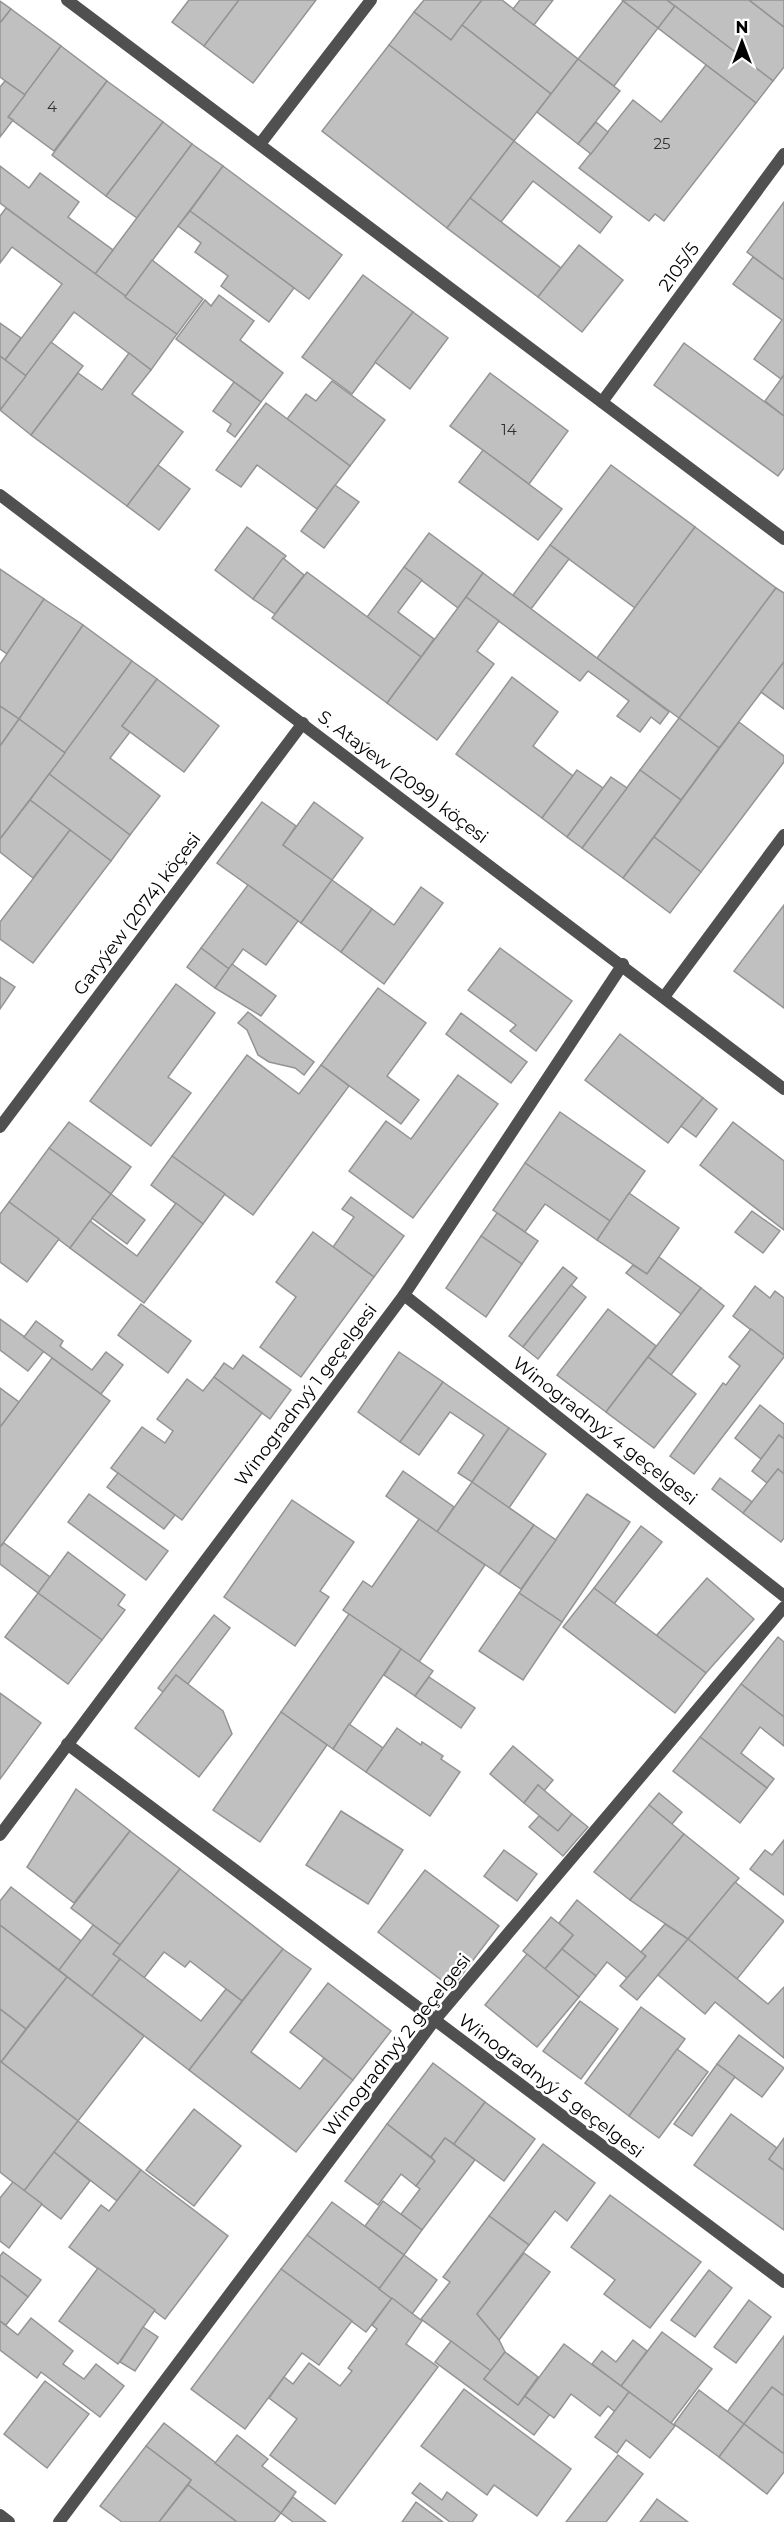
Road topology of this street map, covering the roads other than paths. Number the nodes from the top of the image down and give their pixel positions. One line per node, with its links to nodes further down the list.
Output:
1 (68, 0): 3 (street)
2 (371, 0): 3 (street)
3 (260, 144): 5 (street)
4 (784, 154): 5 (street, 2105/5)
5 (602, 402): 7 (street)
6 (0, 495): 8 (street, S. Ataýew (2099) köçesi)
7 (784, 539)
8 (303, 723): 10 (street, S. Ataýew (2099) köçesi); 13 (street, Garyýew (2074) köçesi)
9 (784, 835): 11 (street)
10 (623, 964): 11 (street, S. Ataýew (2099) köçesi); 14 (street, Winogradnyý 1 geçelgesi)
11 (664, 997): 12 (street, S. Ataýew (2099) köçesi)
12 (784, 1089)
13 (0, 1127)
14 (404, 1295): 15 (street, Winogradnyý 4 geçelgesi); 17 (street, Winogradnyý 1 geçelgesi)
15 (784, 1596)
16 (784, 1607): 19 (street, Winogradnyý 2 geçelgesi)
17 (67, 1744): 18 (street, Winogradnyý 1 geçelgesi); 19 (street, Winogradnyý 5 geçelgesi)
18 (0, 1835)
19 (434, 2021): 20 (street, Winogradnyý 5 geçelgesi); 23 (street, Winogradnyý 2 geçelgesi)
20 (784, 2282)
21 (0, 2515): 22 (street)
22 (9, 2522)
23 (58, 2522)

